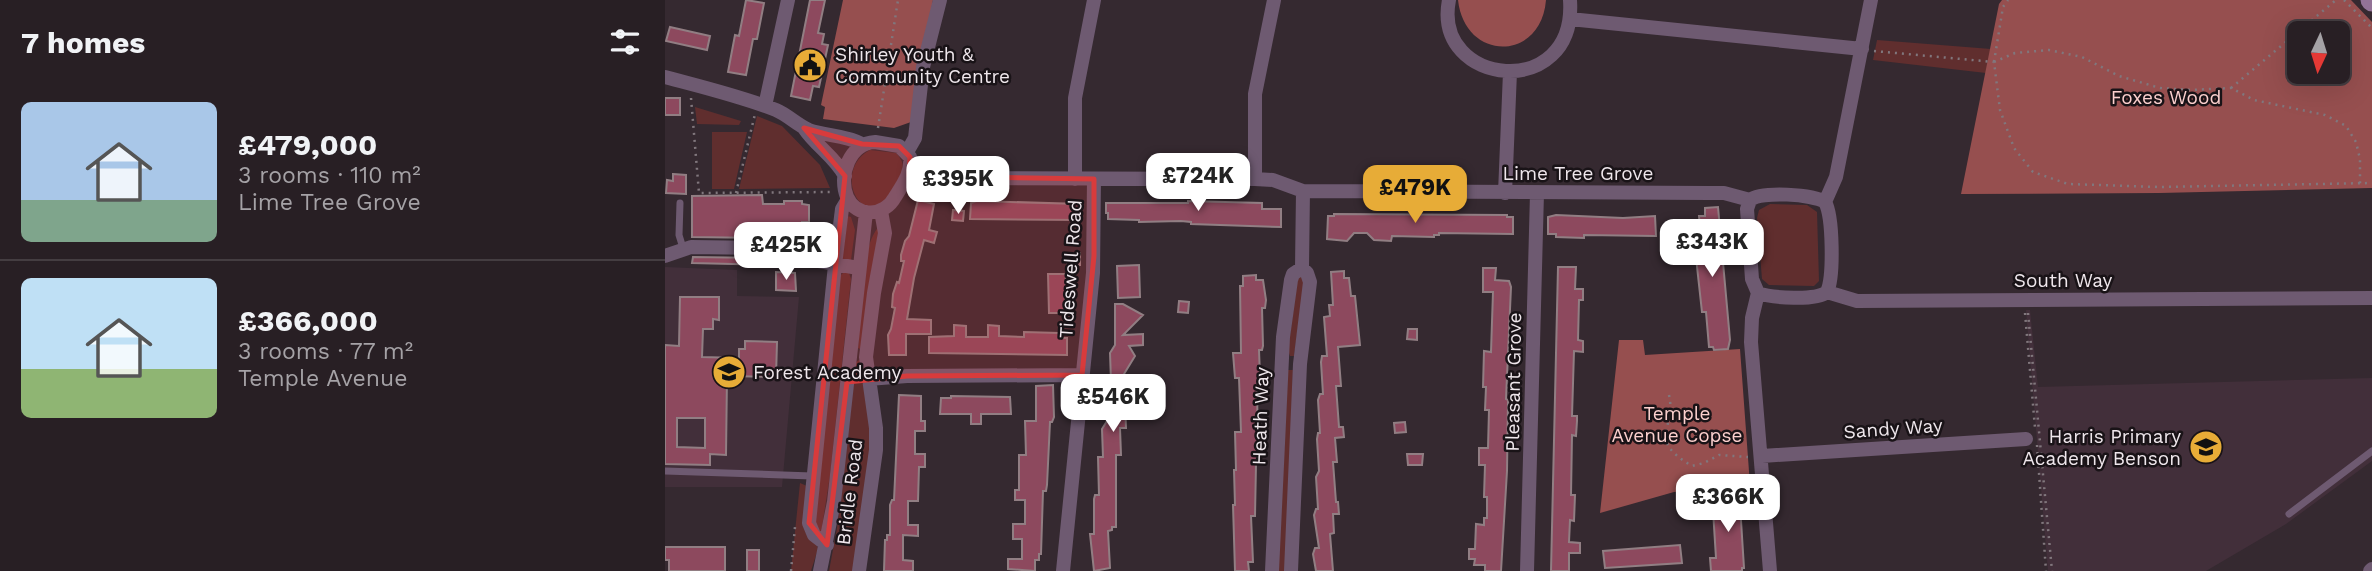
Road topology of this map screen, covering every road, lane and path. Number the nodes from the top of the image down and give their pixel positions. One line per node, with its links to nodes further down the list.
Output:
1 (788, 0): 20 (street)
2 (898, 0): 22 (path)
3 (940, 0): 23 (street)
4 (1094, 0): 26 (street)
5 (1274, 0): 28 (street)
6 (1449, 0): 16 (street)
7 (1570, 0): 12 (street)
8 (1871, 0): 14 (street)
9 (2008, 0): 15 (path)
10 (2336, 0): 19 (path)
11 (2344, 0): 13 (path)
12 (1570, 19): 14 (street); 16 (street)
13 (2372, 28)
14 (1862, 50): 15 (path); 38 (street)
15 (1994, 62): 19 (path); 30 (path)
16 (1510, 72): 34 (street)
17 (665, 77): 18 (street)
18 (692, 84): 20 (street); 32 (path)
19 (2231, 88): 30 (path)
20 (761, 105): 21 (street); 32 (path)
21 (804, 128): 22 (street); 25 (street)
22 (868, 143): 23 (street); 25 (street)
23 (907, 152): 24 (street)
24 (908, 175): 26 (street, Lime Tree Grove); 40 (street)
25 (845, 176): 36 (street, Bridle Road)
26 (1075, 178): 27 (street, Lime Tree Grove)
27 (1094, 179): 28 (street, Lime Tree Grove); 52 (street, Tideswell Road)
28 (1255, 179): 31 (street, Lime Tree Grove)
29 (2372, 183): 30 (path)
30 (2360, 184)
31 (1303, 191): 34 (street, Lime Tree Grove); 46 (street, Heath Way)
32 (736, 192): 33 (path)
33 (833, 192)
34 (1505, 193): 35 (street, Lime Tree Grove)
35 (1537, 193): 37 (street, Lime Tree Grove); 67 (street, Pleasant Grove)
36 (848, 199): 41 (street); 44 (street, Bridle Road)
37 (1749, 200): 38 (street, Lime Tree Grove); 48 (street)
38 (1825, 202): 47 (street)
39 (680, 203): 42 (lane)
40 (881, 211): 41 (street); 53 (street, Bridle Road)
41 (866, 212): 45 (street, Bridle Road)
42 (683, 248): 43 (street); 44 (street)
43 (665, 256)
44 (835, 265): 45 (street); 59 (street, Bridle Road)
45 (858, 268): 61 (street, Bridle Road)
46 (1302, 268): 50 (street, Heath Way); 51 (street, Heath Way)
47 (1827, 292): 48 (street, South Way); 49 (street, South Way)
48 (1758, 293): 57 (street)
49 (2372, 298)
50 (1282, 362): 51 (street); 65 (street, Heath Way)
51 (1300, 364): 66 (street, Heath Way)
52 (1082, 375): 53 (street); 64 (street, Tideswell Road)
53 (869, 379): 63 (street, Bridle Road)
54 (1669, 395): 57 (path)
55 (2026, 439): 57 (street, Sandy Way)
56 (2372, 452): 60 (lane)
57 (1762, 456): 68 (street)
58 (665, 471): 59 (lane)
59 (813, 476): 61 (street, Bridle Road)
60 (2289, 514)
61 (827, 545): 62 (street, Bridle Road)
62 (820, 571)
63 (859, 571)
64 (1063, 571)
65 (1272, 571)
66 (1291, 571)
67 (1527, 571)
68 (1770, 571)

